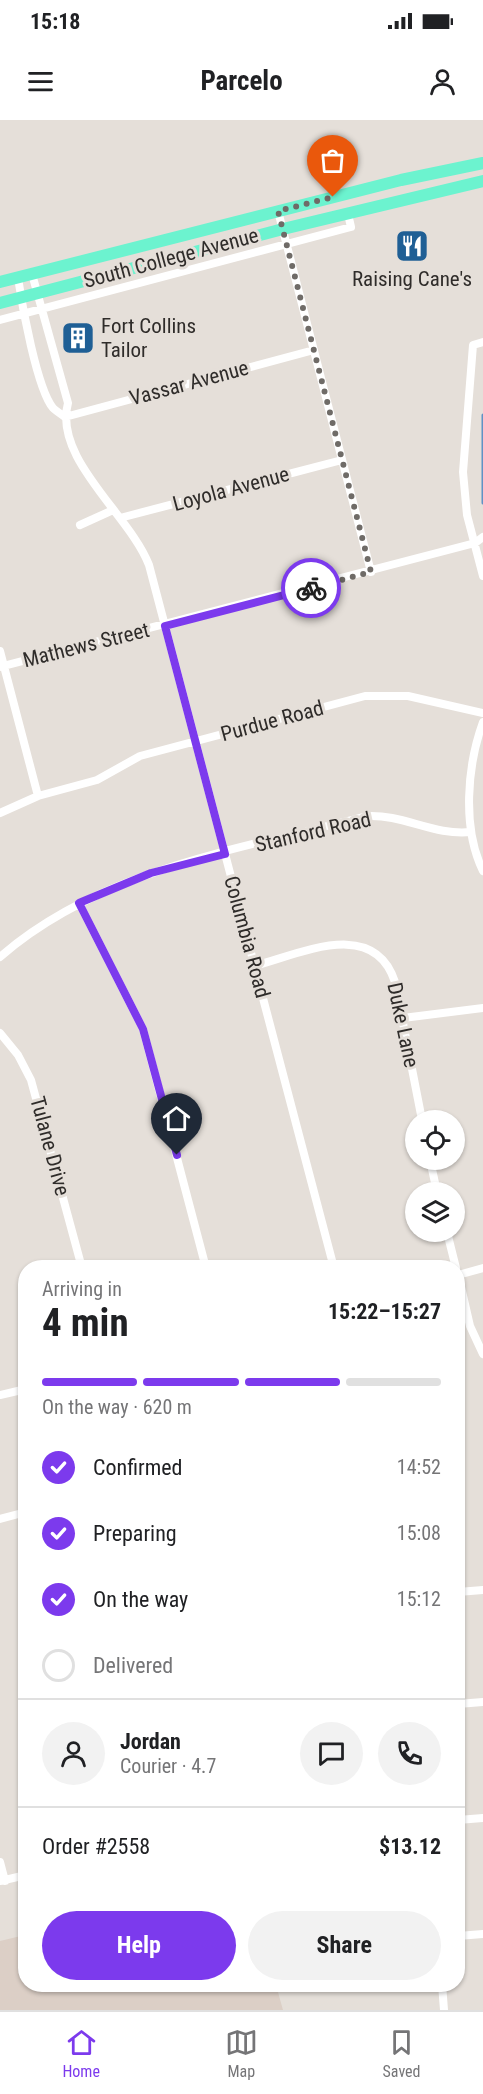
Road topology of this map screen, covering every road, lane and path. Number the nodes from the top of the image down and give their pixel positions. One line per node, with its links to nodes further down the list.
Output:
1 (483, 163): 3 (highway, South College Avenue)
2 (483, 181): 4 (highway, South College Avenue)
3 (278, 211): 5 (street); 7 (highway, South College Avenue)
4 (348, 214): 5 (highway, South College Avenue); 6 (street)
5 (283, 229): 6 (street); 10 (highway, South College Avenue)
6 (287, 244): 13 (street); 17 (street)
7 (32, 274): 8 (highway, South College Avenue); 10 (street, Columbia Road)
8 (18, 278): 9 (highway, South College Avenue); 11 (street, Columbia Road)
9 (0, 282)
10 (39, 293): 11 (highway, South College Avenue); 13 (street, Columbia Road)
11 (21, 298): 12 (highway, South College Avenue); 14 (street, Columbia Road)
12 (0, 303)
13 (43, 308): 14 (street); 18 (street, Columbia Road)
14 (23, 313): 15 (street); 18 (street, Columbia Road)
15 (0, 320)
16 (483, 342): 24 (street)
17 (314, 350): 18 (street, Vassar Avenue); 19 (street)
18 (64, 417): 20 (street, Columbia Road)
19 (342, 460): 21 (street, Loyola Avenue); 25 (street)
20 (113, 510): 21 (street, Columbia Road); 22 (street)
21 (120, 518): 27 (street, Columbia Road)
22 (80, 525)
23 (483, 537): 24 (street, Mathews Street)
24 (475, 543): 25 (street, Mathews Street); 26 (street)
25 (371, 572): 27 (street, Mathews Street)
26 (483, 576)
27 (165, 626): 29 (street, Mathews Street); 32 (street, Columbia Road)
28 (0, 651): 29 (street)
29 (2, 667): 33 (street)
30 (483, 713): 32 (street, Purdue Road)
31 (483, 722): 35 (street)
32 (195, 741): 33 (street, Purdue Road); 36 (street, Columbia Road)
33 (38, 796): 34 (street, Purdue Road)
34 (0, 813)
35 (471, 832): 36 (street, Stanford Road); 37 (street)
36 (225, 854): 38 (street, Stanford Road); 40 (street, Columbia Road)
37 (483, 871)
38 (79, 903): 39 (street, Stanford Road); 47 (street)
39 (0, 957)
40 (254, 966): 42 (street, Duke Lane); 48 (street, Columbia Road)
41 (483, 1008): 42 (street)
42 (403, 1018): 44 (street, Duke Lane)
43 (0, 1033): 46 (street, Tulane Drive)
44 (420, 1110)
45 (450, 1242): 49 (street)
46 (80, 1260)
47 (204, 1260)
48 (332, 1260)
49 (454, 1260)
50 (483, 1268): 51 (street)
51 (465, 1272)
52 (465, 1304): 53 (street)
53 (483, 1354)
54 (18, 1391): 55 (street)
55 (0, 1395)
56 (18, 1514): 57 (street)
57 (0, 1519)
58 (483, 1590): 59 (street)
59 (465, 1591)
60 (483, 1702): 61 (street)
61 (465, 1703)
62 (483, 1818): 63 (street)
63 (465, 1819)
64 (0, 1862): 66 (street)
65 (18, 1877): 66 (street)
66 (2, 1881)
67 (483, 1934): 68 (street)
68 (465, 1935)
69 (443, 1992): 70 (street)
70 (444, 2010)

